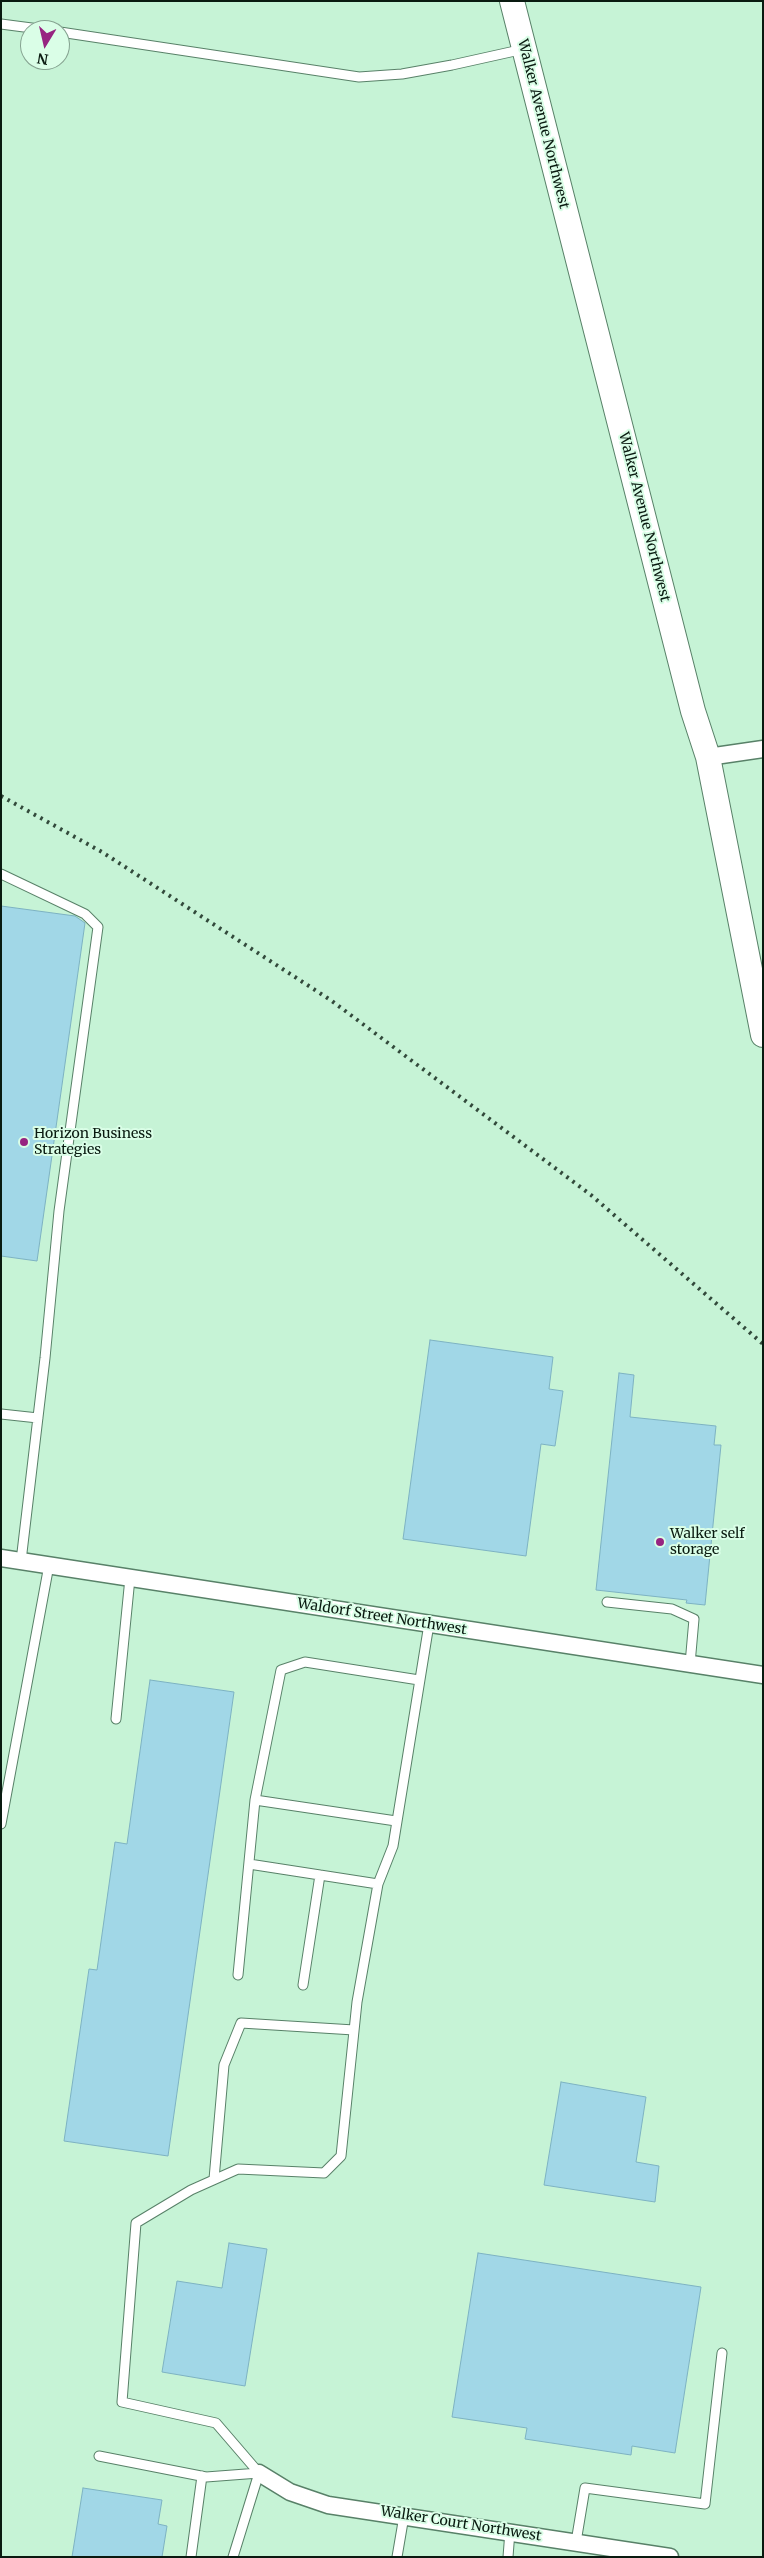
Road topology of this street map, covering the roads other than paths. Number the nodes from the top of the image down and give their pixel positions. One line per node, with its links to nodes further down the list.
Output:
1 (512, 1): 5 (main road, Walker Avenue Northwest)
2 (1, 24): 3 (lane)
3 (20, 26)
4 (70, 34): 5 (lane)
5 (524, 49): 7 (main road, Walker Avenue Northwest)
6 (763, 749): 7 (street)
7 (708, 757): 9 (main road, Walker Avenue Northwest)
8 (1, 874): 11 (lane)
9 (762, 1022)
10 (1, 1414): 11 (lane)
11 (38, 1418): 13 (lane)
12 (1, 1558): 13 (street, Waldorf Street Northwest)
13 (21, 1561): 14 (street, Waldorf Street Northwest)
14 (49, 1565): 15 (street, Waldorf Street Northwest); 24 (lane)
15 (130, 1578): 17 (street, Waldorf Street Northwest); 21 (lane)
16 (607, 1602): 18 (lane)
17 (429, 1624): 18 (street, Waldorf Street Northwest); 20 (lane)
18 (690, 1664): 19 (street, Waldorf Street Northwest)
19 (763, 1675)
20 (419, 1680): 22 (lane); 23 (lane)
21 (116, 1719)
22 (255, 1800): 23 (lane); 25 (lane)
23 (396, 1821): 27 (lane)
24 (1, 1824)
25 (249, 1864): 26 (lane); 28 (lane)
26 (320, 1875): 27 (lane); 29 (lane)
27 (378, 1884): 30 (lane)
28 (238, 1975)
29 (303, 1985)
30 (354, 2030): 31 (lane); 31 (lane)
31 (214, 2179): 34 (lane)
32 (722, 2353): 38 (lane)
33 (99, 2456): 35 (lane)
34 (259, 2473): 35 (lane); 36 (street, Walker Court Northwest); 40 (lane)
35 (202, 2476): 39 (lane)
36 (404, 2516): 37 (street, Walker Court Northwest); 41 (lane)
37 (510, 2532): 38 (street, Walker Court Northwest); 42 (lane)
38 (576, 2542): 43 (street, Walker Court Northwest)
39 (191, 2557)
40 (233, 2557)
41 (396, 2557)
42 (508, 2557)
43 (670, 2557)

